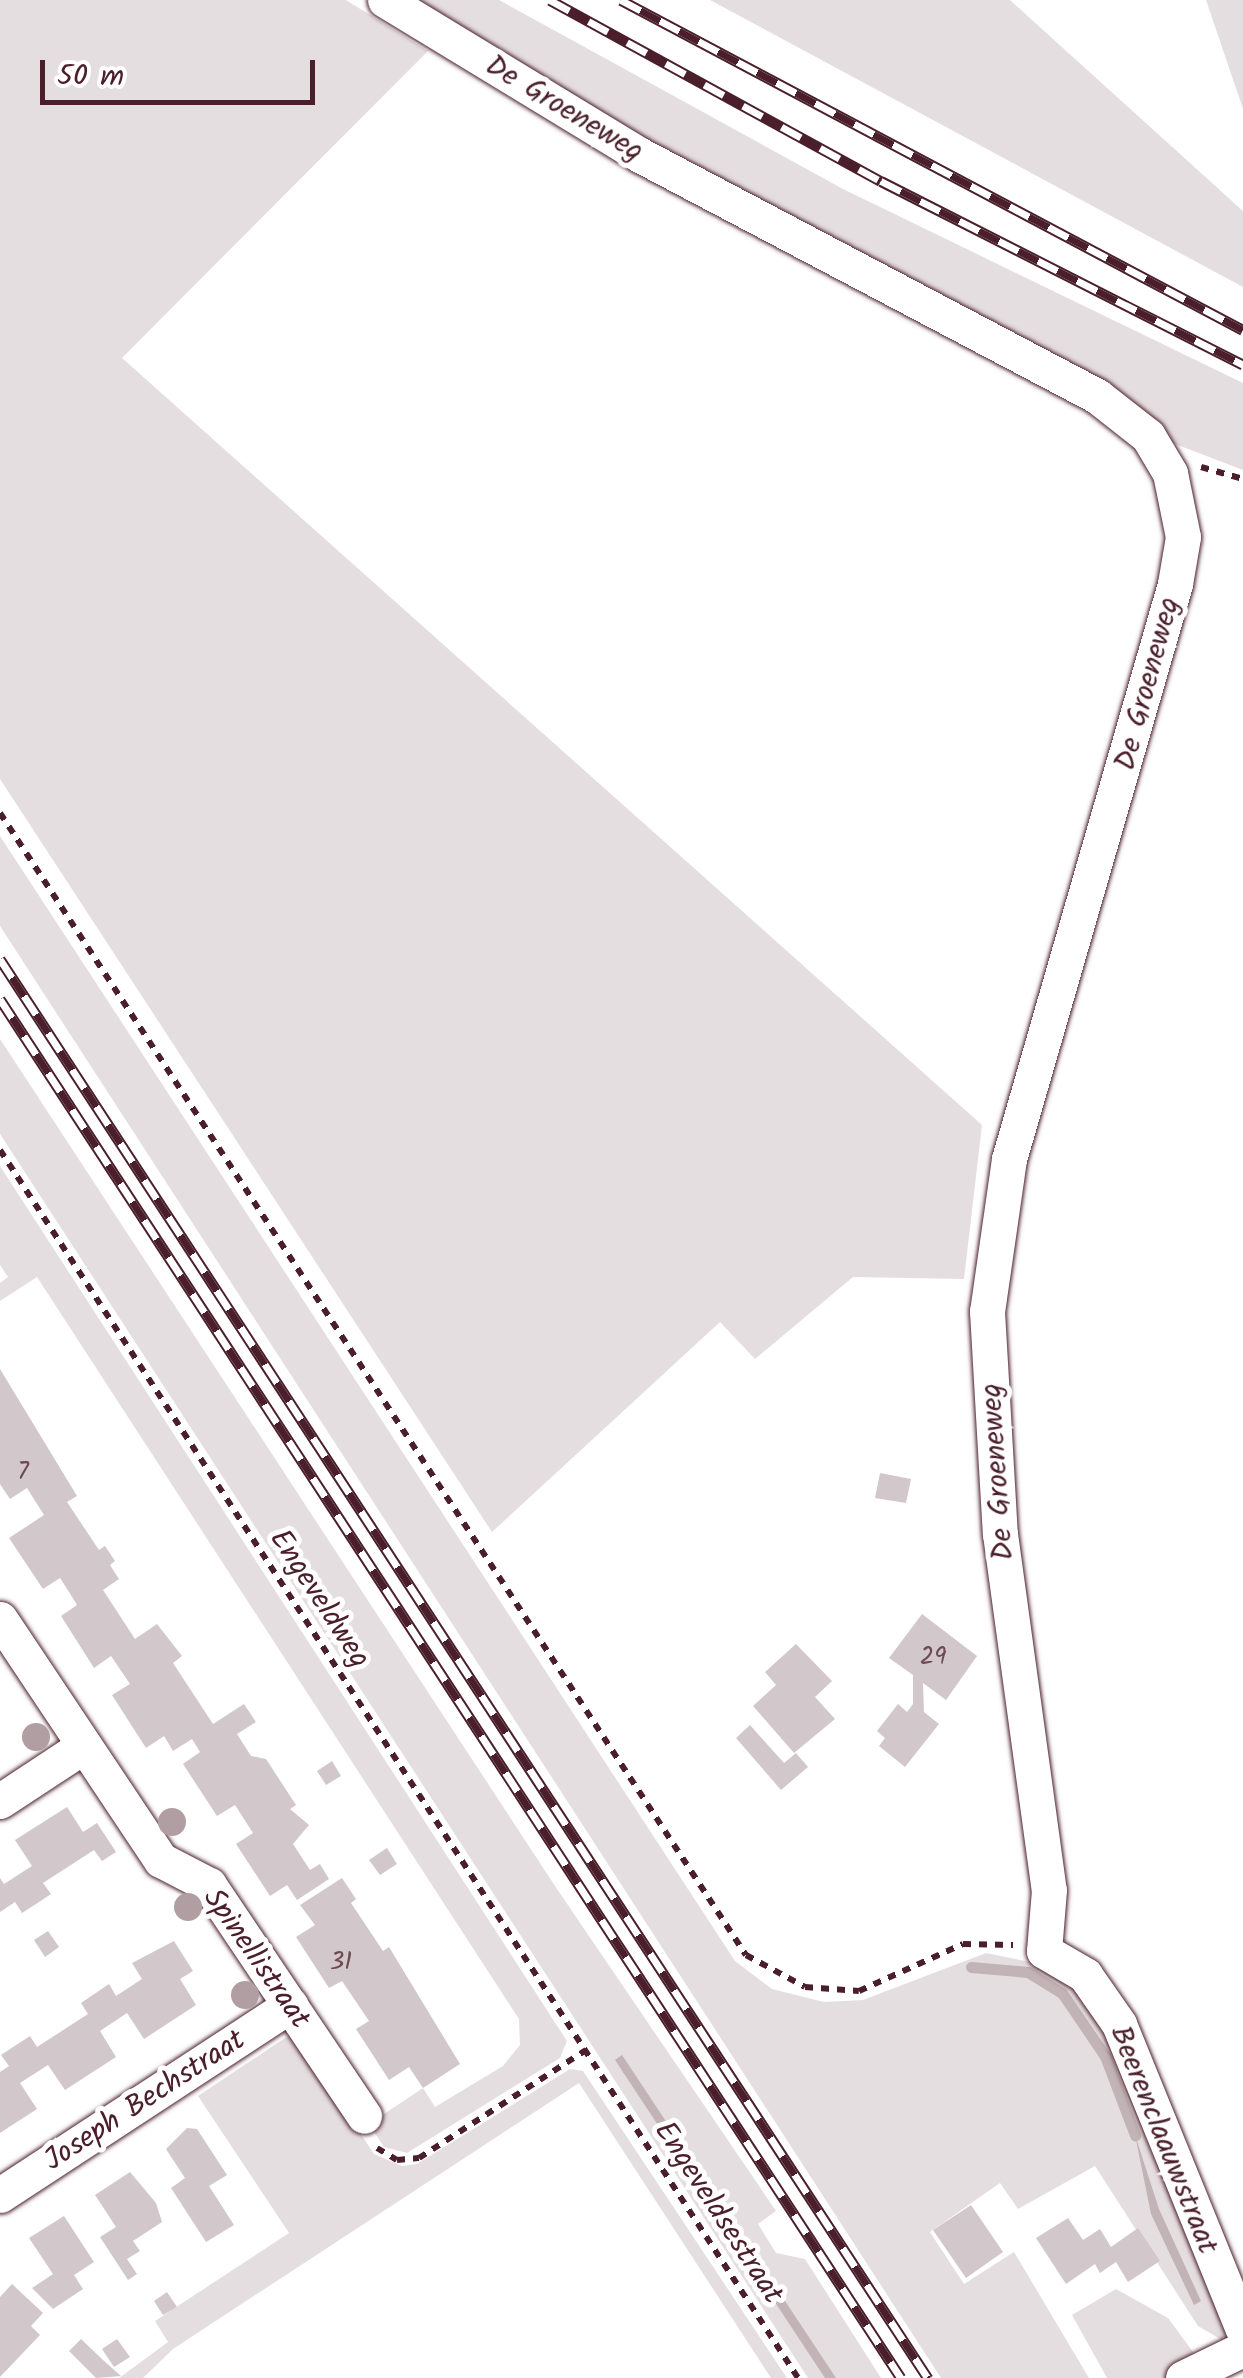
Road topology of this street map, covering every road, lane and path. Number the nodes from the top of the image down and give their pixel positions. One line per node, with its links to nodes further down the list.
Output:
1 (386, 0): 7 (street, De Groeneweg)
2 (0, 813): 7 (path)
3 (0, 1150): 9 (path, Engeveldweg)
4 (0, 1619): 5 (street, Spinellistraat)
5 (82, 1747): 6 (street); 8 (street, Spinellistraat)
6 (0, 1801)
7 (1044, 1951): 13 (street, Beerenclaauwstraat)
8 (290, 2006): 11 (street, Spinellistraat); 12 (street, Joseph Bechstraat)
9 (586, 2050): 10 (path, Engeveldweg); 11 (path)
10 (600, 2072): 15 (path, Engeveldsestraat)
11 (364, 2116)
12 (0, 2196)
13 (1243, 2329)
14 (1243, 2349): 16 (street)
15 (798, 2378)
16 (1183, 2378)

